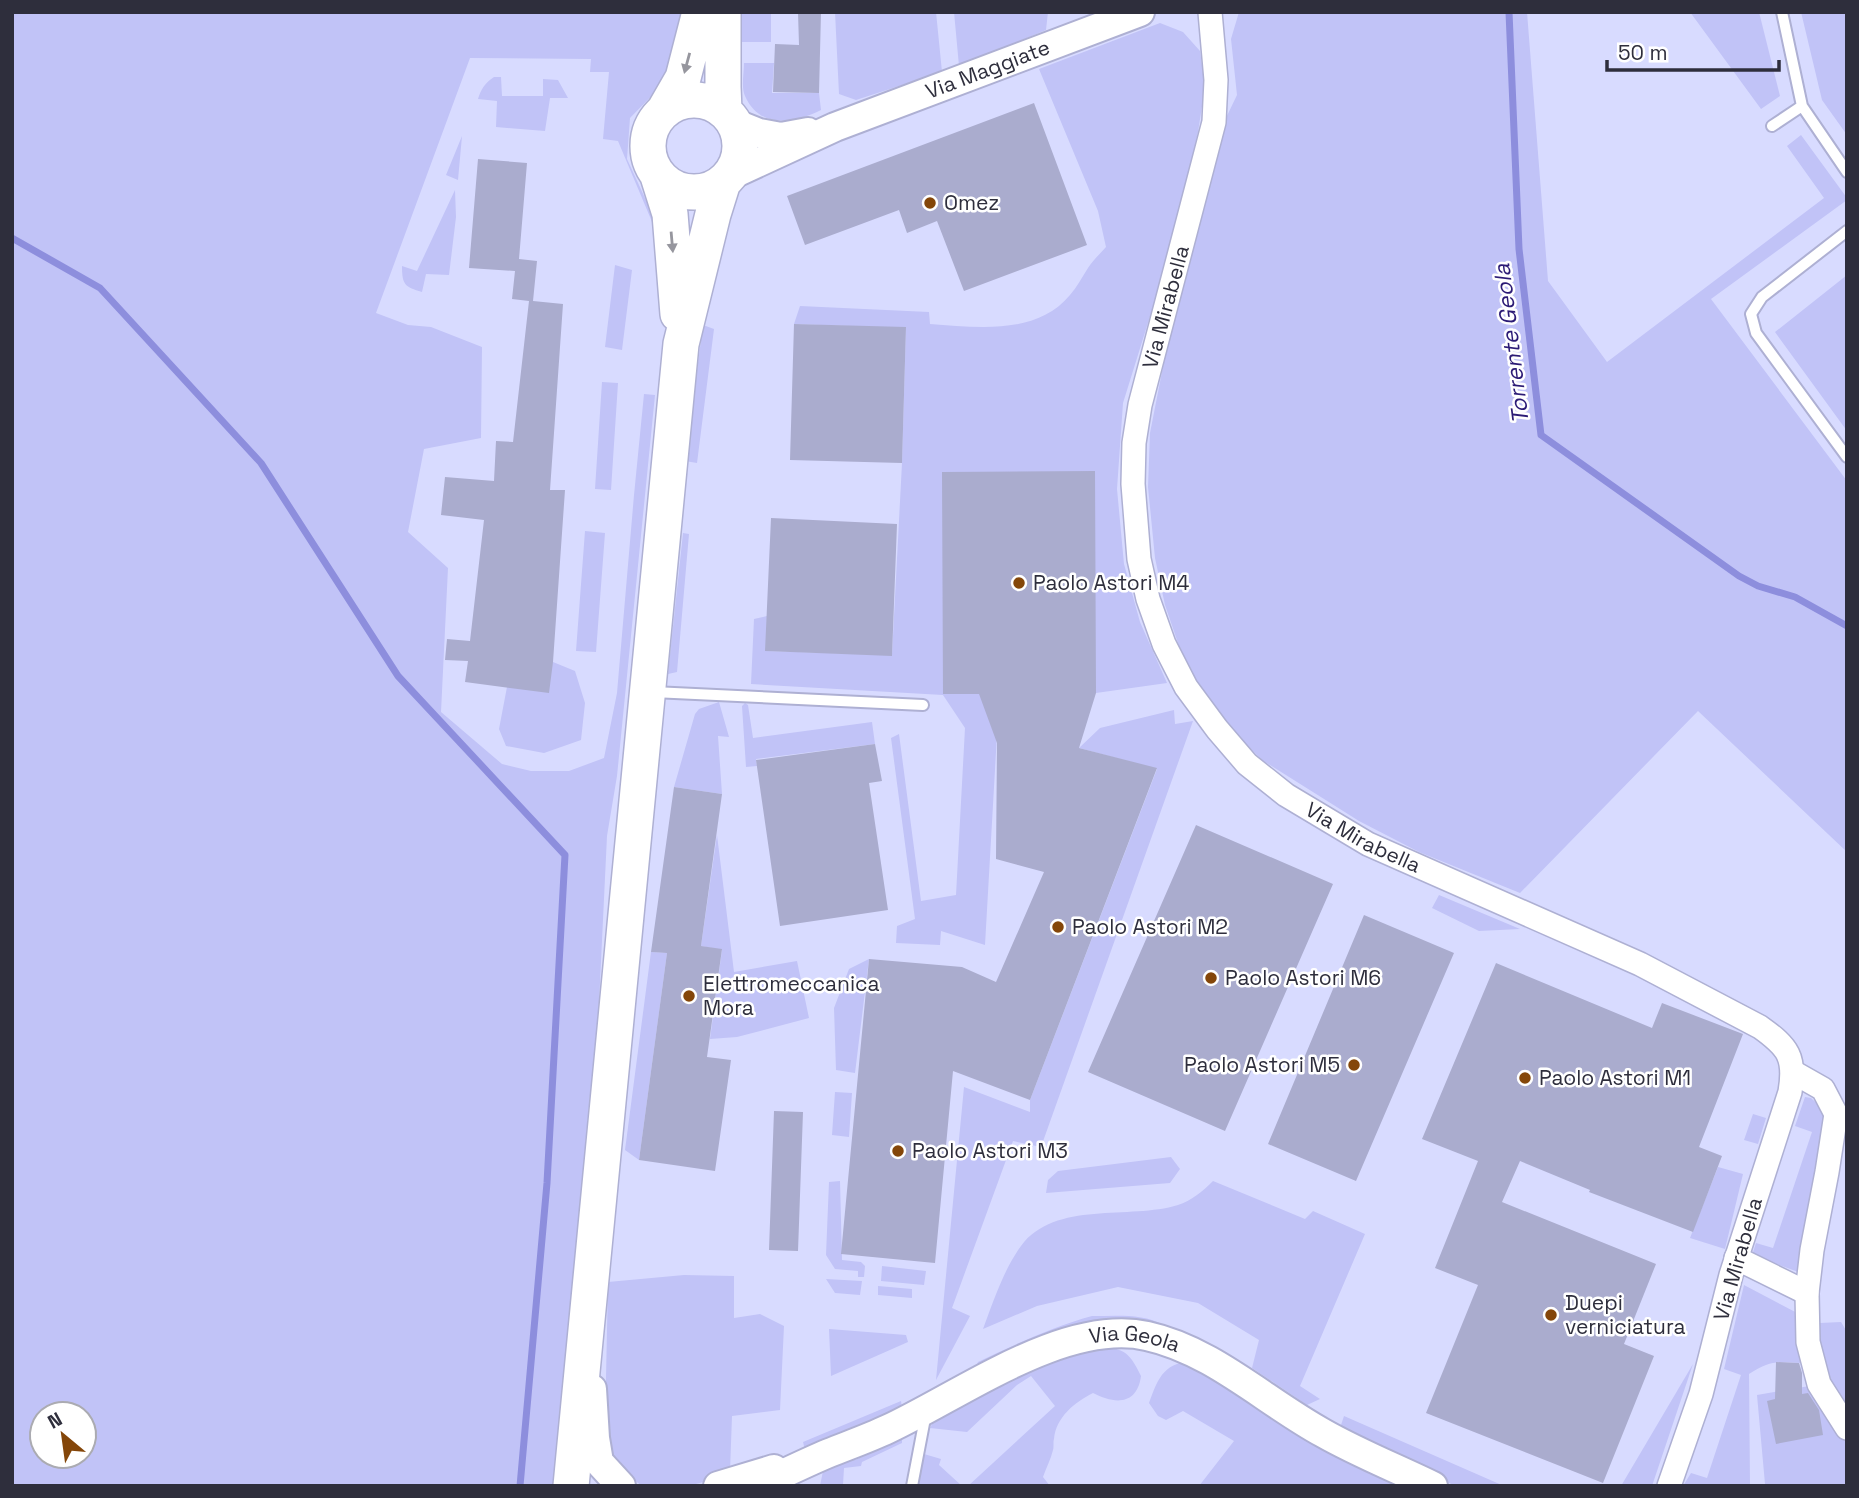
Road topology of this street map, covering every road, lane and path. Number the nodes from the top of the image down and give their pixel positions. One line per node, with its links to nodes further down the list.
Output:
1 (700, 12): 7 (main road, one-way to 7)
2 (723, 12): 8 (main road)
3 (1140, 12): 10 (street, Via Maggiate)
4 (1210, 12): 19 (street, Via Mirabella)
5 (1782, 12): 6 (lane)
6 (1802, 106): 9 (lane); 11 (lane)
7 (664, 111): 8 (main road); 12 (main road)
8 (729, 117): 10 (street, Via Maggiate); 13 (main road)
9 (1772, 126)
10 (835, 127): 13 (street, Via Maggiate)
11 (1847, 172)
12 (659, 176): 13 (main road); 15 (main road, one-way to 15)
13 (726, 179): 15 (main road)
14 (1847, 231): 16 (lane)
15 (681, 344): 17 (main road)
16 (1847, 457)
17 (647, 692): 18 (lane); 22 (main road)
18 (923, 705)
19 (1793, 1072): 20 (street, Via Mirabella); 21 (street)
20 (1737, 1258): 21 (street); 32 (street, Via Mirabella)
21 (1807, 1293): 24 (street)
22 (588, 1326): 26 (main road); 27 (street)
23 (926, 1410): 25 (street, Via Geola); 30 (lane); 31 (street, Via Geola)
24 (1845, 1422)
25 (827, 1454): 28 (street, Via Geola); 29 (street, Via Geola)
26 (571, 1486)
27 (621, 1486)
28 (718, 1486)
29 (757, 1486)
30 (912, 1486)
31 (1433, 1486)
32 (1669, 1486)

